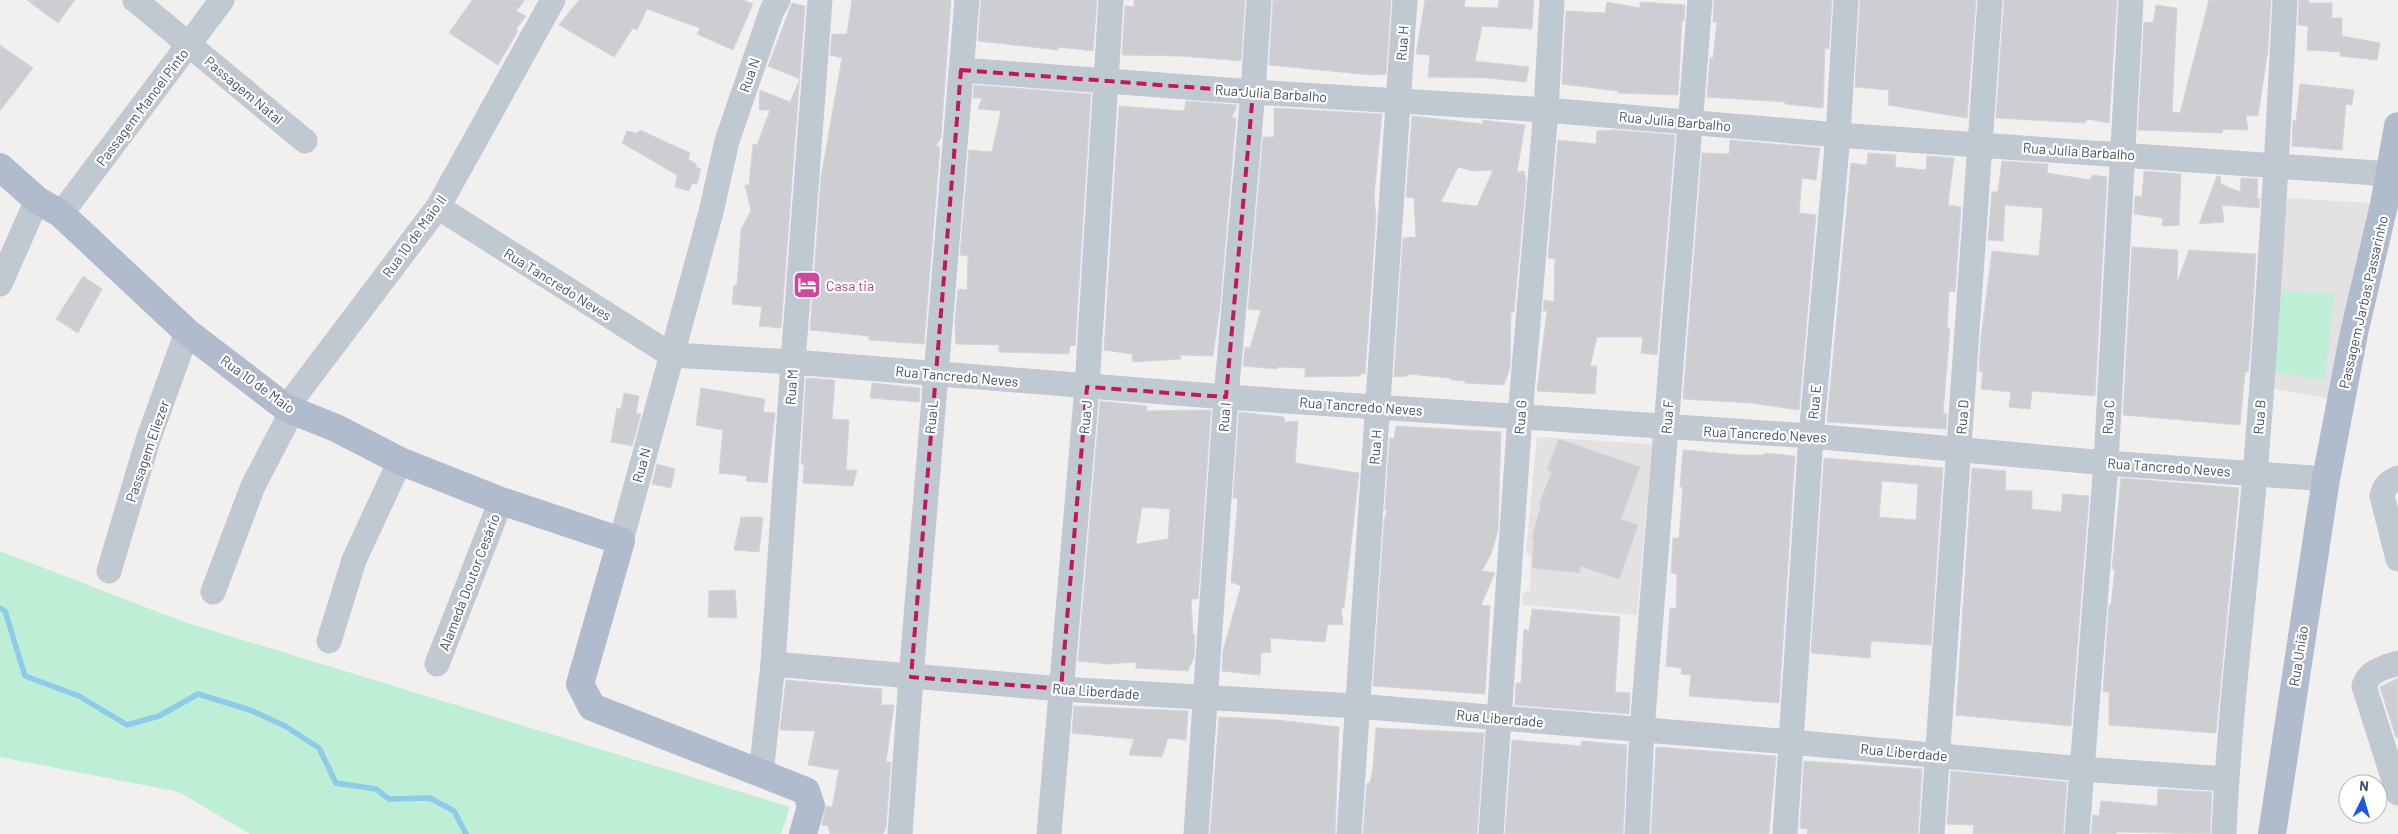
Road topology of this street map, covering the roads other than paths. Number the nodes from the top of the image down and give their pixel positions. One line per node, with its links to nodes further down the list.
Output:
1 (135, 0): 16 (street, Passagem Natal)
2 (222, 0): 16 (street, Passagem Manoel Pinto)
3 (553, 0): 32 (street, Rua 10 de Maio II)
4 (778, 0): 36 (street, Rua N)
5 (820, 0): 37 (street, Rua M)
6 (967, 0): 17 (street, Rua L)
7 (1111, 0): 18 (street, Rua J)
8 (1259, 0): 19 (street, Rua I)
9 (1405, 0): 20 (street, Rua H)
10 (1552, 0): 21 (street, Rua G)
11 (1700, 0): 22 (street, Rua F)
12 (1846, 0): 24 (street, Rua E)
13 (1990, 0): 26 (street, Rua D)
14 (2131, 0): 27 (street, Rua C)
15 (2285, 0): 28 (street, Rua B)
16 (189, 44): 25 (street, Passagem Natal); 33 (street, Passagem Manoel Pinto)
17 (961, 70): 18 (street, Rua Julia Barbalho); 38 (street, Rua L)
18 (1106, 80): 19 (street, Rua Julia Barbalho); 39 (street, Rua J)
19 (1253, 92): 20 (street, Rua Julia Barbalho); 40 (street, Rua I)
20 (1398, 101): 21 (street, Rua Julia Barbalho); 41 (street, Rua H)
21 (1546, 110): 22 (street, Rua Julia Barbalho); 43 (street, Rua G)
22 (1690, 122): 24 (street, Rua Julia Barbalho); 44 (street, Rua F)
23 (2398, 126): 30 (main road, Passagem Jarbas Passarinho)
24 (1838, 135): 26 (street, Rua Julia Barbalho); 45 (street, Rua E)
25 (306, 141)
26 (1980, 145): 27 (street, Rua Julia Barbalho); 46 (street, Rua D)
27 (2122, 154): 28 (street, Rua Julia Barbalho); 48 (street, Rua C)
28 (2276, 165): 30 (street, Rua Julia Barbalho); 49 (street, Rua B)
29 (0, 167): 31 (main road, Rua 10 de Maio)
30 (2390, 174): 50 (main road, Passagem Jarbas Passarinho)
31 (37, 200): 33 (main road, Rua 10 de Maio); 34 (street)
32 (438, 207): 36 (street, Rua Tancredo Neves); 42 (street, Rua 10 de Maio II)
33 (61, 214): 35 (main road, Rua 10 de Maio)
34 (0, 284)
35 (187, 332): 42 (main road, Rua 10 de Maio); 55 (street, Passagem Eliezer)
36 (671, 355): 37 (street, Rua Tancredo Neves); 53 (street, Rua N)
37 (793, 362): 38 (street, Rua Tancredo Neves); 59 (street, Rua M)
38 (935, 374): 39 (street, Rua Tancredo Neves); 61 (street, Rua L)
39 (1087, 387): 40 (street, Rua Tancredo Neves); 62 (street, Rua J)
40 (1226, 398): 41 (street, Rua Tancredo Neves); 63 (street, Rua I)
41 (1378, 408): 43 (street, Rua Tancredo Neves); 64 (street, Rua H)
42 (289, 410): 47 (main road, Rua 10 de Maio); 56 (street, Rua 10 de Maio II)
43 (1520, 416): 44 (street, Rua Tancredo Neves); 65 (street, Rua G)
44 (1666, 428): 45 (street, Rua Tancredo Neves); 66 (street, Rua F)
45 (1811, 436): 46 (street, Rua Tancredo Neves); 67 (street, Rua E)
46 (1960, 449): 48 (street, Rua Tancredo Neves); 68 (street, Rua D)
47 (400, 461): 52 (main road, Rua 10 de Maio); 57 (street)
48 (2106, 463): 49 (street, Rua Tancredo Neves); 69 (street, Rua C)
49 (2255, 473): 50 (street, Rua Tancredo Neves); 71 (street, Rua B)
50 (2326, 478): 84 (main road, Rua União)
51 (2390, 487): 54 (street)
52 (501, 501): 53 (main road, Rua 10 de Maio); 58 (street, Alameda Doutor Cesário)
53 (621, 541): 70 (main road, Rua N)
54 (2398, 559)
55 (109, 571)
56 (212, 592)
57 (329, 640)
58 (437, 664)
59 (773, 664): 61 (street, Rua Liberdade); 70 (street, Rua M)
60 (2398, 664): 72 (street)
61 (910, 677): 62 (street, Rua Liberdade); 74 (street, Rua L)
62 (1062, 689): 63 (street, Rua Liberdade); 75 (street, Rua J)
63 (1205, 697): 64 (street, Rua Liberdade); 76 (street, Rua I)
64 (1356, 706): 65 (street, Rua Liberdade); 77 (street, Rua H)
65 (1498, 718): 66 (street, Rua Liberdade); 78 (street, Rua G)
66 (1642, 730): 67 (street, Rua Liberdade); 79 (street, Rua F)
67 (1791, 742): 68 (street, Rua Liberdade); 80 (street, Rua E)
68 (1938, 755): 69 (street, Rua Liberdade); 81 (street, Rua D)
69 (2082, 769): 71 (street, Rua Liberdade); 82 (street, Rua C)
70 (762, 774): 73 (main road, Rua N)
71 (2226, 779): 83 (street, Rua B)
72 (2398, 792)
73 (803, 834)
74 (900, 834)
75 (1049, 834)
76 (1196, 834)
77 (1349, 834)
78 (1491, 834)
79 (1637, 834)
80 (1785, 834)
81 (1932, 834)
82 (2077, 834)
83 (2224, 834)
84 (2272, 834)

